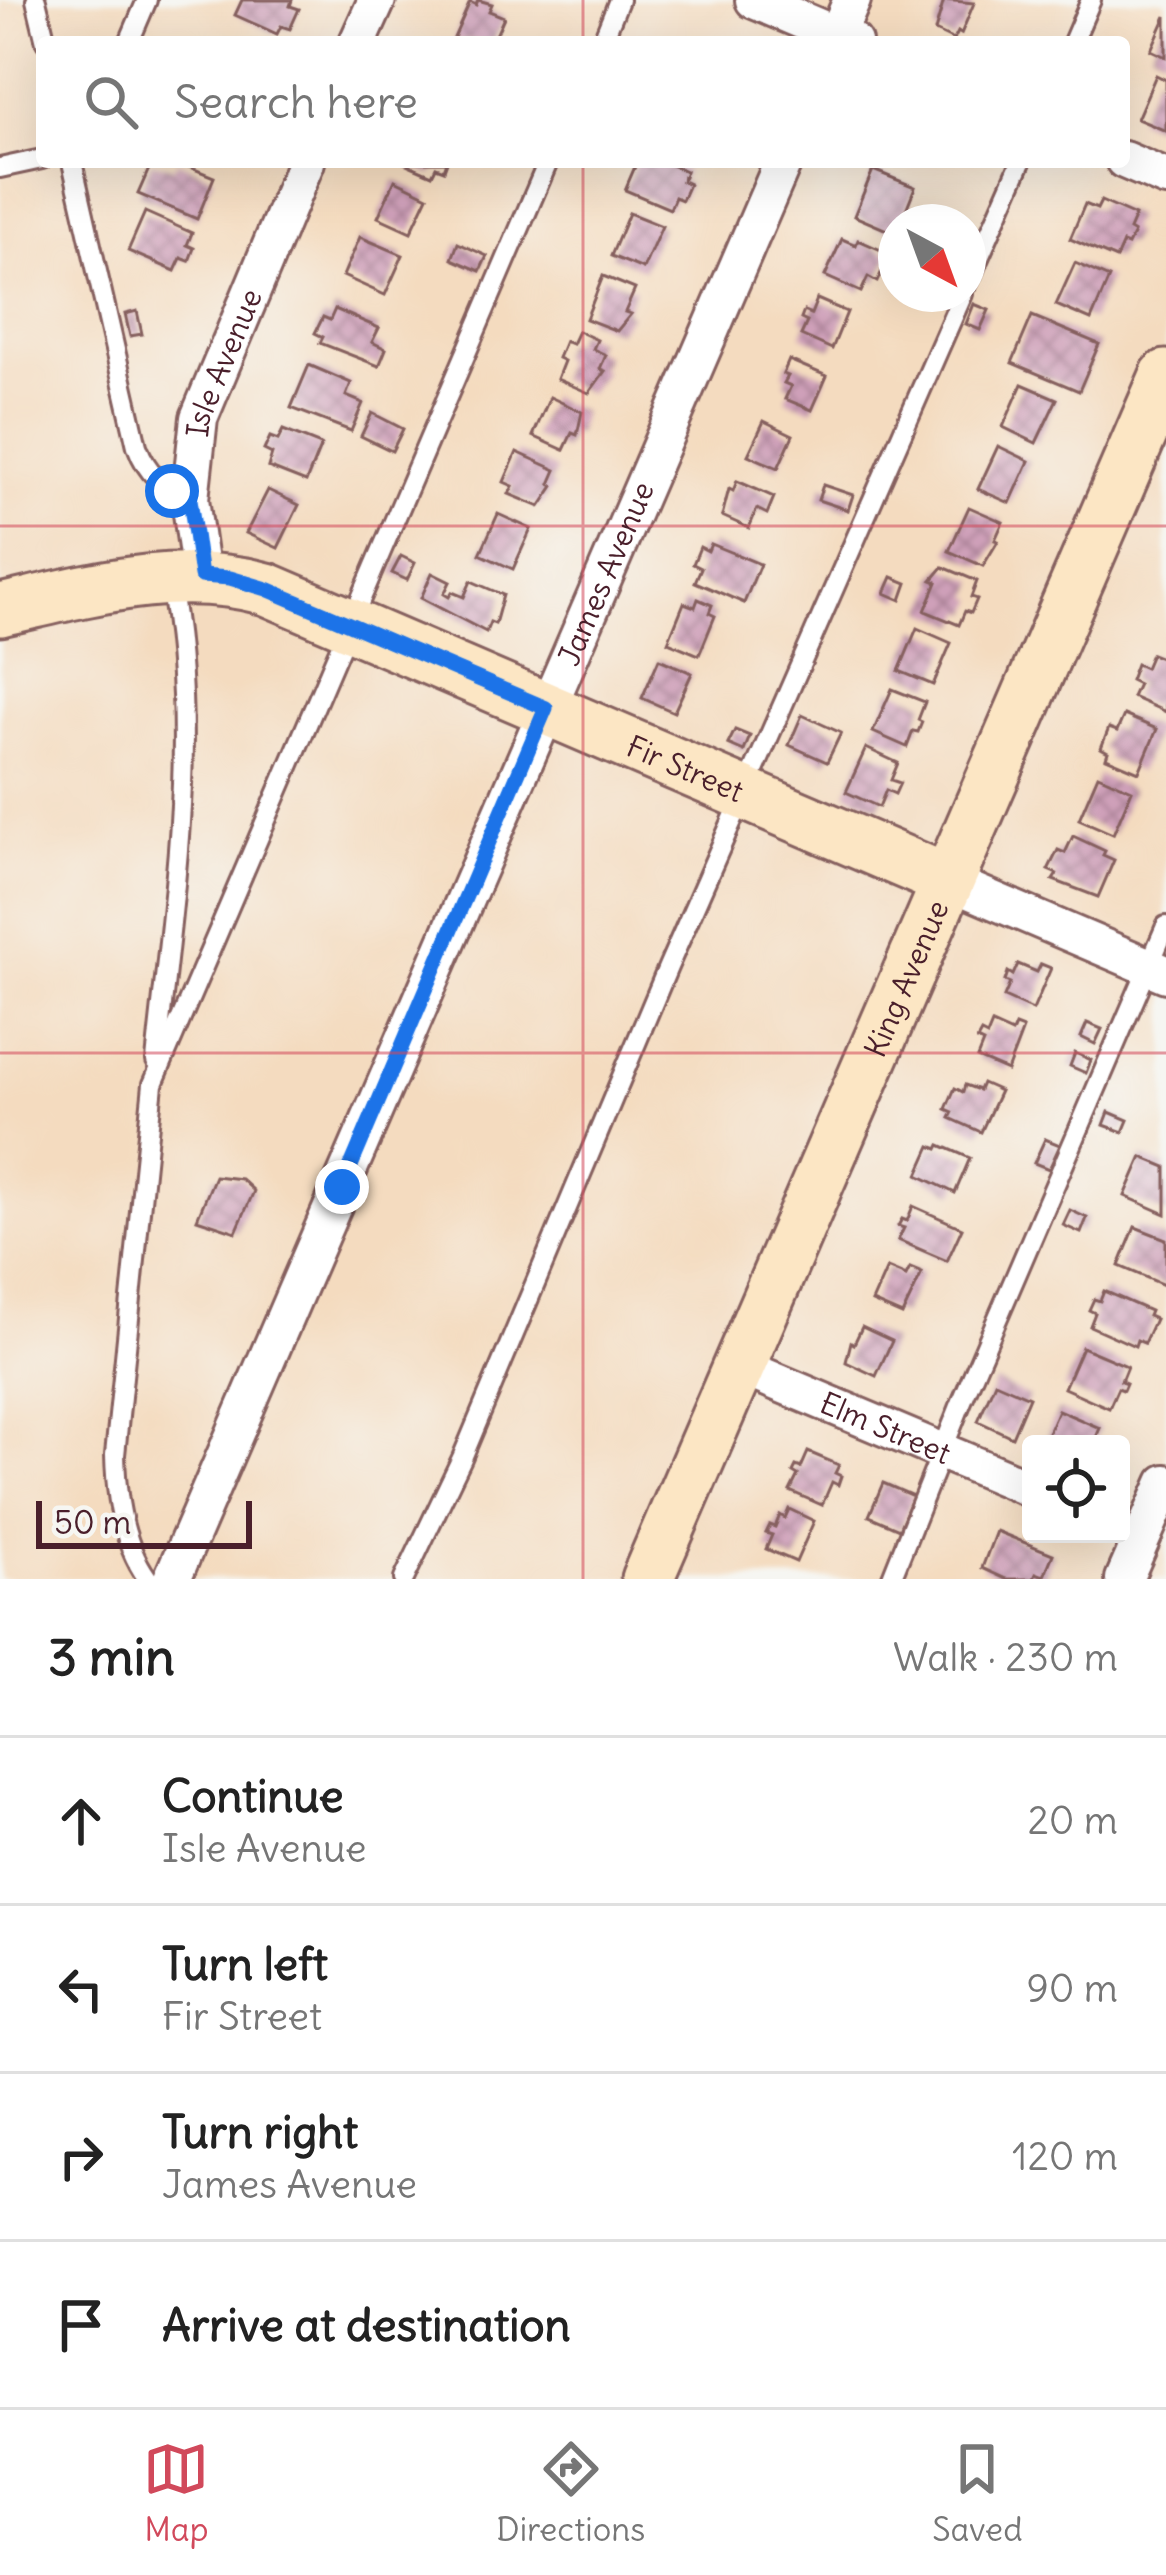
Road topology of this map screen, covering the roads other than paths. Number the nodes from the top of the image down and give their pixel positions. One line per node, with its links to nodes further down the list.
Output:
1 (36, 0): 8 (lane)
2 (147, 0): 9 (lane)
3 (376, 0): 10 (street)
4 (620, 0): 11 (lane)
5 (754, 0): 12 (street)
6 (852, 0): 13 (street)
7 (1091, 0): 14 (lane)
8 (45, 36)
9 (132, 36)
10 (361, 36)
11 (605, 36)
12 (833, 36)
13 (843, 36)
14 (1076, 36)
15 (36, 160): 17 (lane)
16 (1130, 163): 23 (street)
17 (0, 168)
18 (76, 168): 27 (lane)
19 (303, 168): 27 (street, Isle Avenue)
20 (545, 168): 30 (lane)
21 (780, 168): 31 (street, James Avenue)
22 (1018, 168): 24 (lane)
23 (1166, 178)
24 (986, 242)
25 (955, 312): 32 (lane)
26 (1166, 376): 33 (street, King Avenue)
27 (190, 499): 28 (street, Isle Avenue)
28 (184, 576): 29 (street); 30 (street, Fir Street); 36 (lane)
29 (0, 610)
30 (351, 624): 31 (street, Fir Street); 36 (lane)
31 (546, 708): 32 (street, Fir Street); 43 (street, James Avenue)
32 (743, 795): 33 (street, Fir Street); 44 (lane)
33 (948, 881): 35 (street, Fir Street); 37 (street, King Avenue)
34 (1166, 926): 35 (lane)
35 (1157, 970): 38 (lane)
36 (153, 1084): 42 (lane)
37 (739, 1366): 38 (street, Elm Street); 45 (street, King Avenue)
38 (942, 1450): 40 (street, Elm Street); 46 (lane)
39 (1166, 1483): 41 (street)
40 (1022, 1485)
41 (1132, 1532): 47 (street)
42 (148, 1579)
43 (172, 1579)
44 (404, 1579)
45 (647, 1579)
46 (891, 1579)
47 (1124, 1579)

